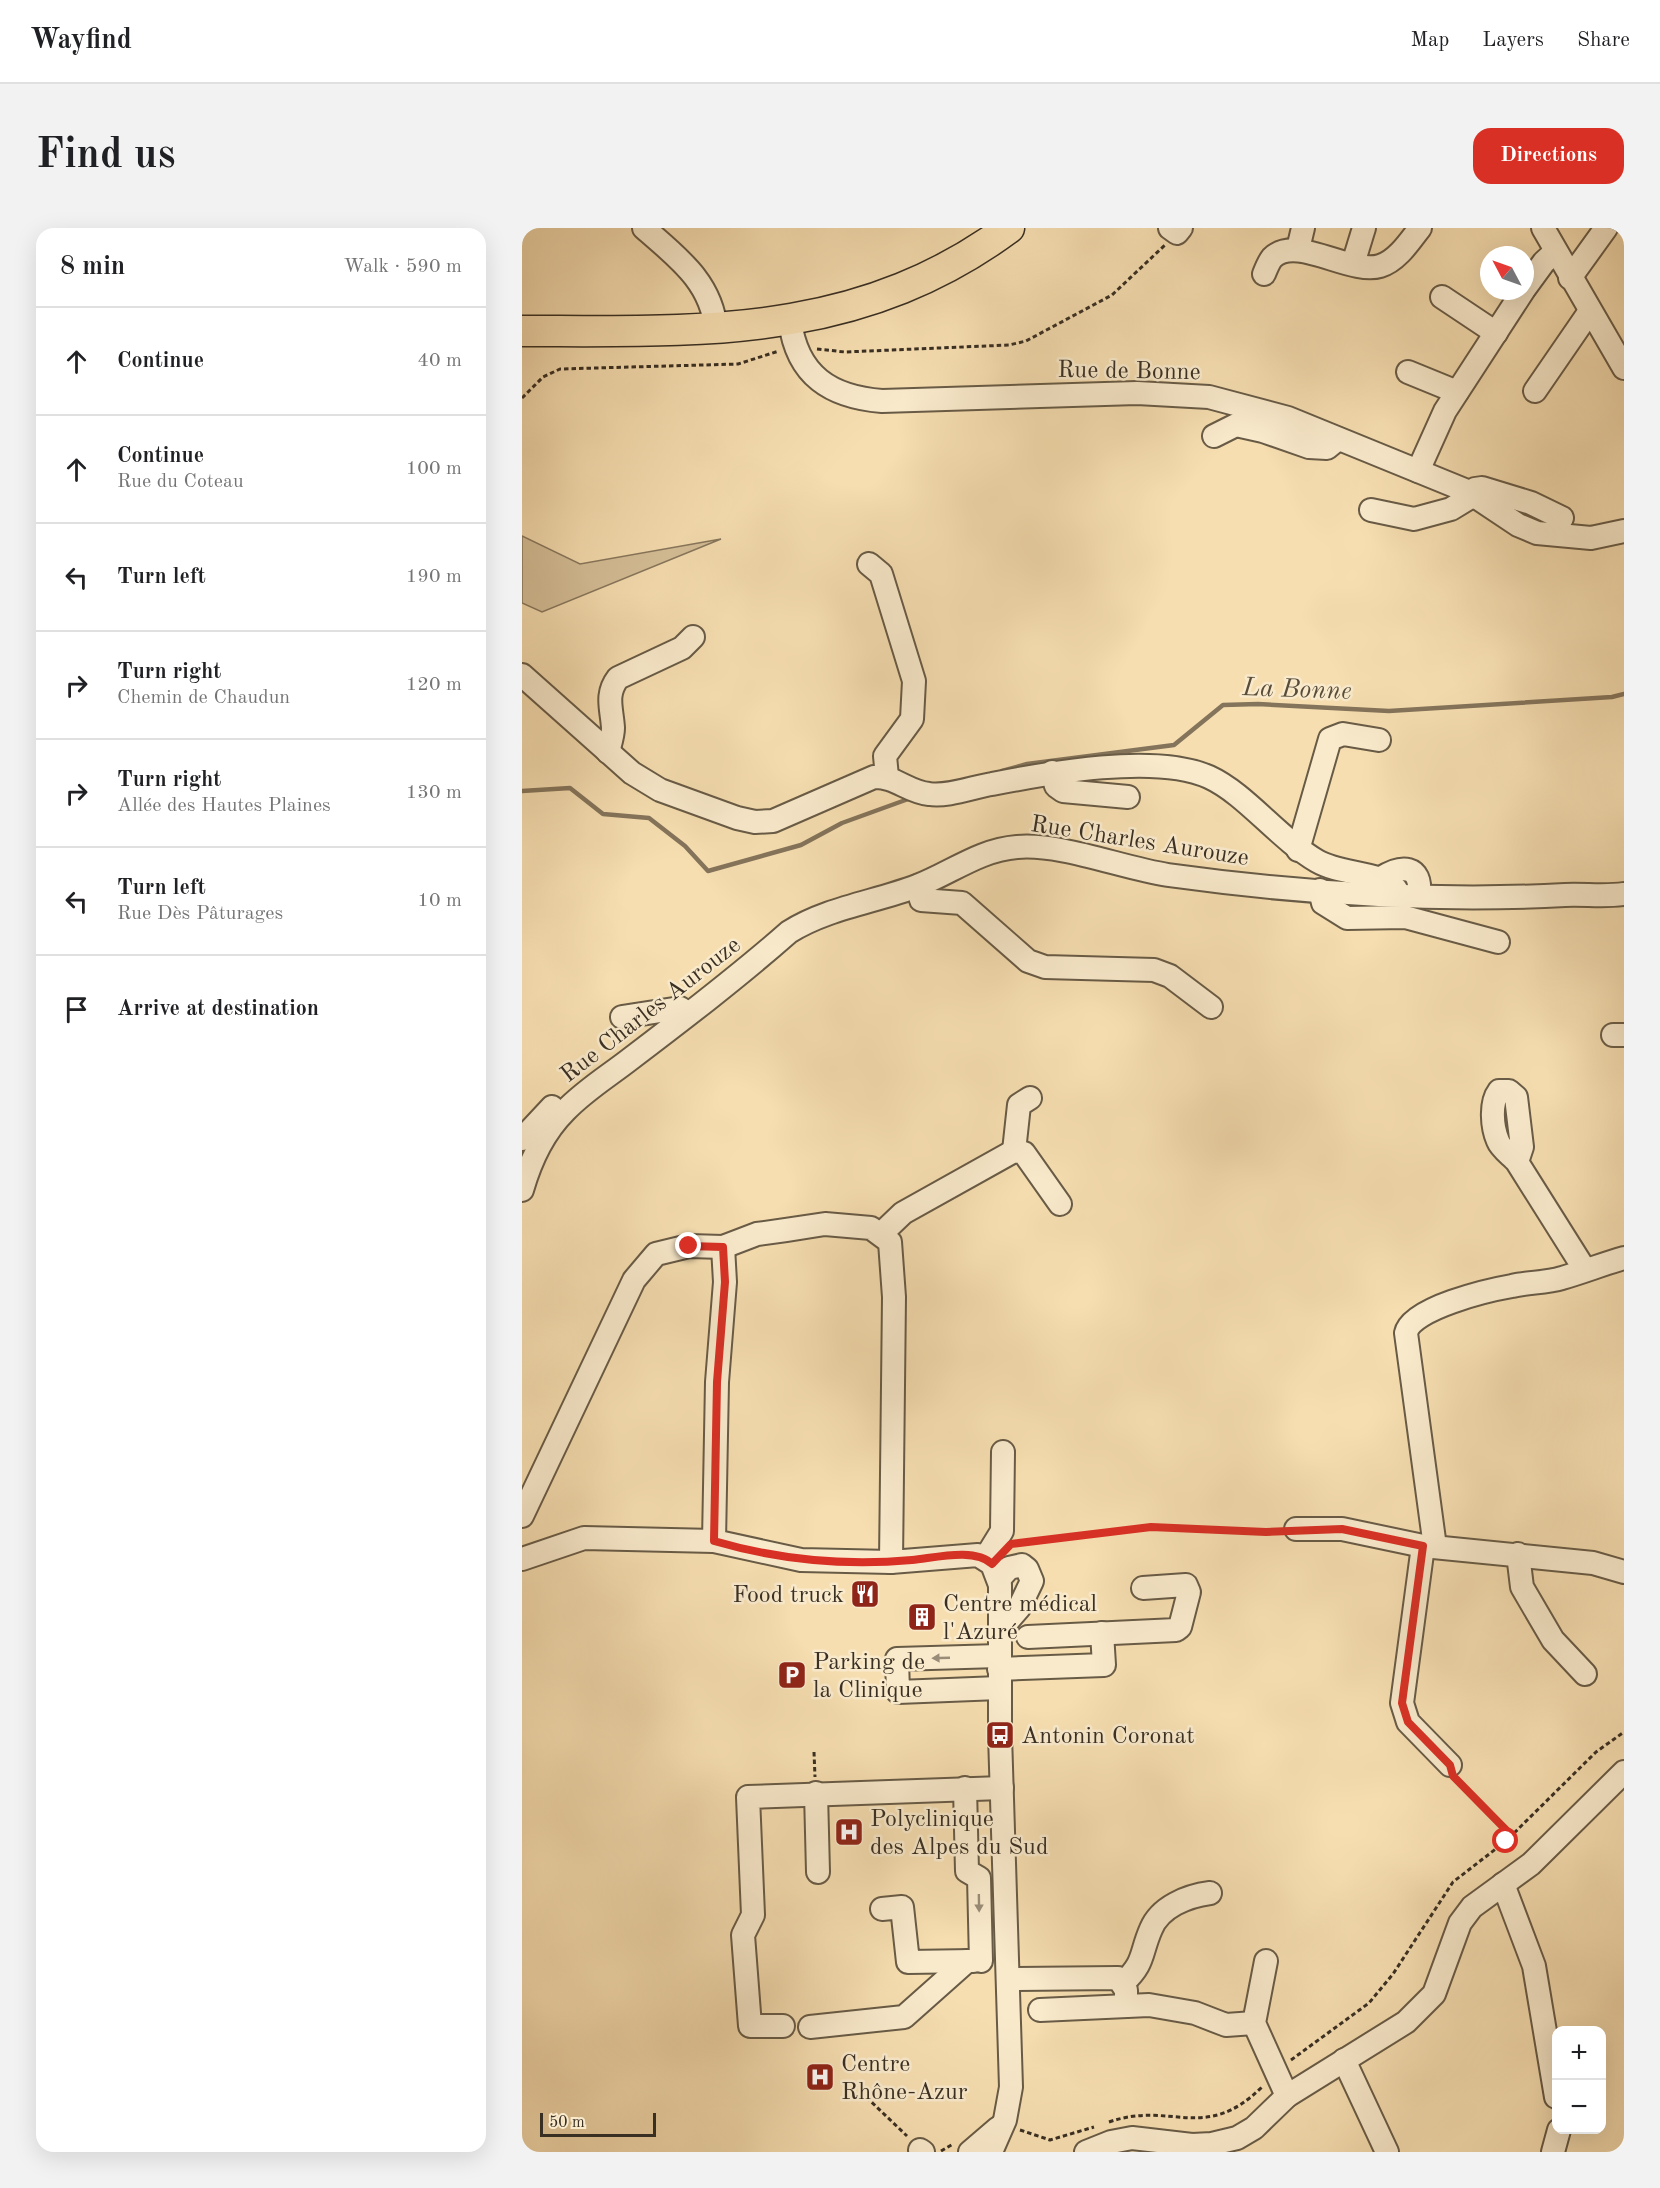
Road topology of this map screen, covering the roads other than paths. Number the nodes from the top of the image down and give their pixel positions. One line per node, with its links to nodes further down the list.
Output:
1 (644, 228): 17 (street)
2 (1009, 228): 16 (main road)
3 (1364, 228): 9 (street)
4 (1420, 228): 9 (street)
5 (1544, 228): 8 (street)
6 (1606, 228): 12 (street)
7 (1300, 239): 9 (street); 10 (street)
8 (1555, 252): 11 (street); 12 (street)
9 (1353, 264)
10 (1264, 274)
11 (1534, 276)
12 (1570, 278): 15 (street)
13 (1442, 297): 19 (street)
14 (1517, 300): 19 (street)
15 (1590, 311): 20 (street); 22 (street)
16 (800, 328): 17 (main road); 25 (street, Rue de Bonne)
17 (724, 329): 18 (main road)
18 (522, 331)
19 (1496, 333): 23 (street)
20 (1624, 368)
21 (1408, 372): 23 (street)
22 (1535, 391)
23 (1457, 392): 26 (street)
24 (1214, 436): 25 (street)
25 (1338, 439): 26 (street, Rue de Bonne)
26 (1418, 471): 27 (street, Rue de Bonne)
27 (1471, 493): 28 (street); 29 (street); 30 (street, Rue de Bonne)
28 (1371, 510)
29 (1562, 519)
30 (1624, 531)
31 (869, 564): 37 (street)
32 (693, 637): 35 (street)
33 (522, 675): 35 (street)
34 (1379, 740): 39 (street)
35 (608, 752): 37 (street)
36 (1052, 772): 37 (street); 38 (street); 39 (street)
37 (887, 777)
38 (1128, 797)
39 (1298, 850): 42 (street)
40 (918, 886): 41 (street, Rue Charles Aurouze); 45 (street); 46 (street, Rue Charles Aurouze)
41 (1320, 890): 42 (street, Rue Charles Aurouze); 44 (street)
42 (1409, 894): 43 (street, Rue Charles Aurouze)
43 (1624, 894)
44 (1498, 942)
45 (1211, 1007)
46 (687, 1013): 47 (street); 48 (street, Rue Charles Aurouze)
47 (622, 1017)
48 (615, 1070): 50 (street); 53 (street, Rue Charles Aurouze)
49 (1030, 1098): 51 (street)
50 (522, 1139)
51 (1014, 1151): 54 (street); 55 (street)
52 (1517, 1162): 58 (street)
53 (522, 1190)
54 (1060, 1204)
55 (881, 1234): 56 (street); 66 (street)
56 (723, 1247): 60 (street); 62 (street)
57 (1624, 1258): 58 (street)
58 (1585, 1270): 63 (street)
59 (1003, 1452): 67 (street)
60 (522, 1516)
61 (1296, 1529): 63 (street)
62 (714, 1541): 65 (street); 66 (street)
63 (1429, 1547): 64 (street); 75 (street)
64 (1518, 1554): 68 (street); 74 (street)
65 (522, 1559)
66 (891, 1562): 67 (street)
67 (992, 1567): 70 (street); 70 (street)
68 (1624, 1572)
69 (1143, 1588): 71 (street)
70 (999, 1631): 73 (street)
71 (1102, 1633): 72 (street); 73 (street)
72 (1028, 1637)
73 (999, 1671): 78 (street)
74 (1585, 1674)
75 (1450, 1765)
76 (1621, 1780): 81 (street)
77 (965, 1788): 78 (street); 79 (street); 84 (street, one-way to 84)
78 (1002, 1788): 86 (street)
79 (816, 1793): 80 (street); 91 (street)
80 (818, 1872)
81 (1503, 1884): 93 (street); 94 (street)
82 (1210, 1893): 87 (street)
83 (882, 1909): 84 (street)
84 (974, 1961): 86 (street); 92 (street)
85 (1266, 1961): 90 (street)
86 (1008, 1970): 87 (street); 96 (street)
87 (1123, 1983): 88 (street)
88 (1126, 2006): 89 (street); 90 (street)
89 (1040, 2010)
90 (1254, 2023): 95 (street)
91 (783, 2026)
92 (810, 2027)
93 (1344, 2060): 95 (street); 101 (street)
94 (1554, 2080)
95 (1287, 2096): 100 (street)
96 (1005, 2120): 98 (street); 99 (street)
97 (1558, 2134): 102 (street)
98 (970, 2152)
99 (991, 2152)
100 (1086, 2152)
101 (1387, 2152)
102 (1553, 2152)

